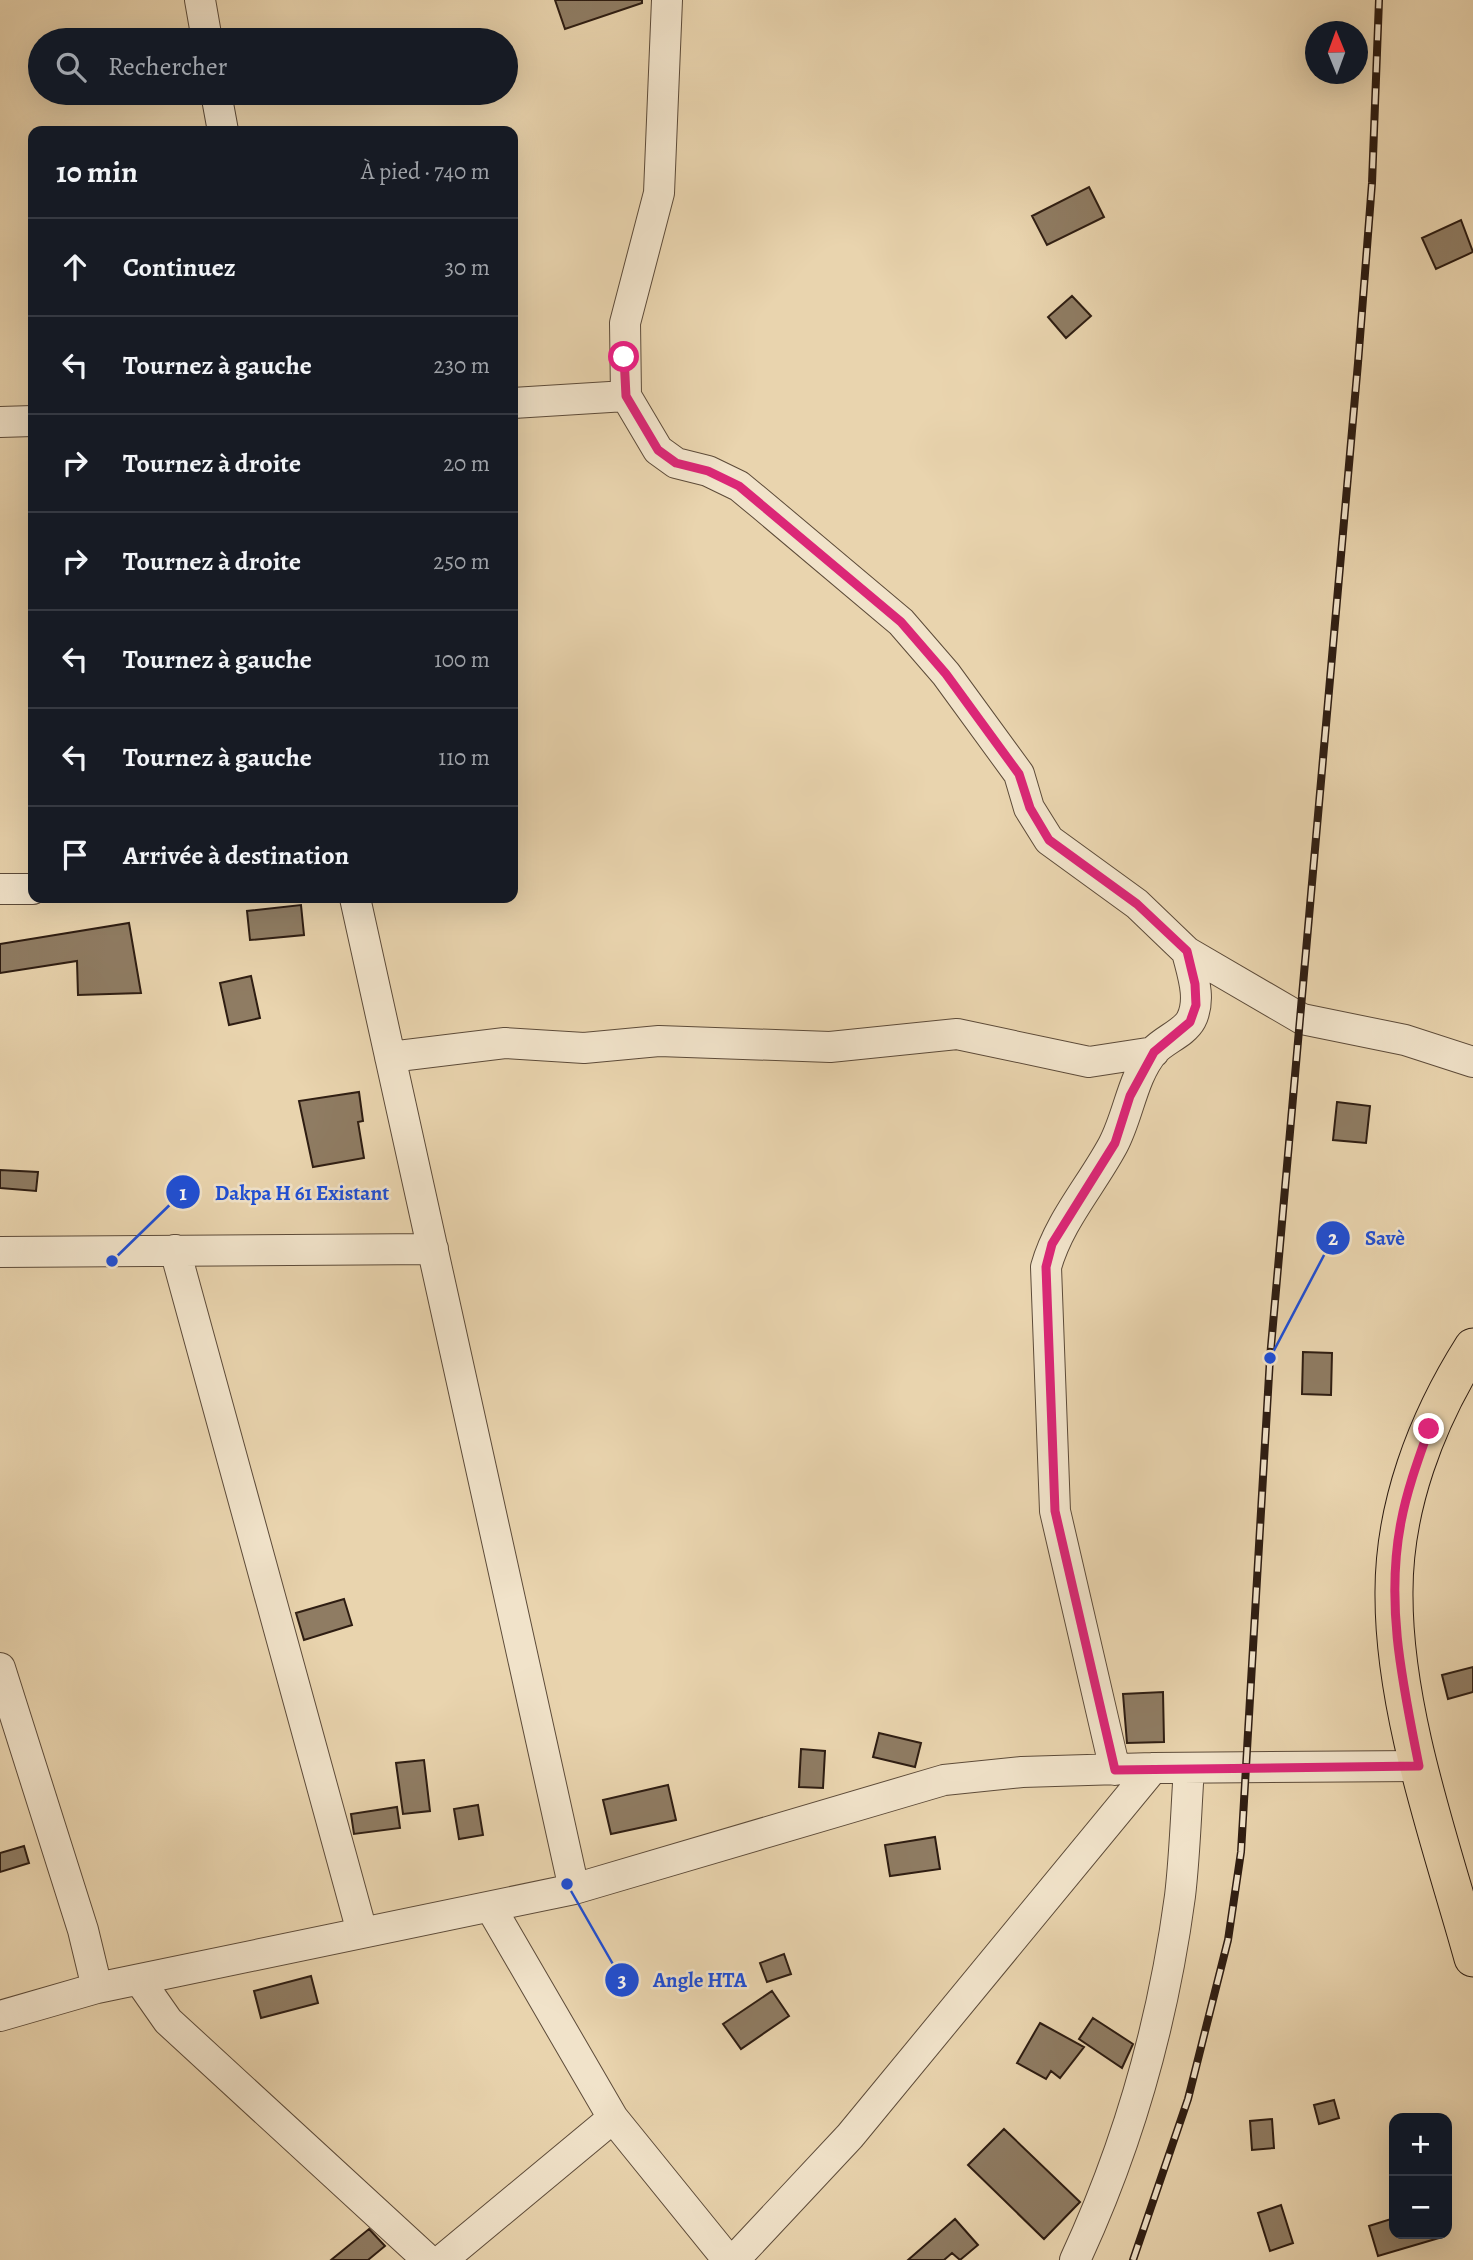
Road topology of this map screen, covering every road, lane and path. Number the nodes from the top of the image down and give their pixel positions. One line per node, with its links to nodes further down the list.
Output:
1 (200, 0): 3 (street)
2 (667, 0): 6 (street)
3 (205, 28)
4 (218, 105): 5 (street)
5 (222, 126)
6 (626, 396): 7 (street); 13 (street)
7 (518, 403)
8 (28, 421): 9 (street)
9 (0, 422)
10 (0, 889): 11 (street)
11 (28, 889)
12 (356, 903): 15 (street)
13 (1187, 951): 14 (street); 16 (street)
14 (1154, 1052): 15 (street); 25 (street)
15 (390, 1057): 17 (street)
16 (1473, 1062)
17 (433, 1249): 18 (street); 26 (street)
18 (176, 1250): 19 (street); 28 (street)
19 (0, 1252)
20 (1473, 1347): 22 (main road)
21 (0, 1668): 31 (street)
22 (1419, 1766): 24 (street); 29 (main road)
23 (1153, 1768): 24 (street); 25 (street); 37 (street)
24 (1189, 1768): 38 (street)
25 (1115, 1770): 26 (street)
26 (574, 1889): 27 (street)
27 (491, 1908): 28 (street); 33 (street)
28 (362, 1932): 30 (street)
29 (1473, 1958)
30 (139, 1981): 31 (street); 34 (street)
31 (96, 1989): 32 (street)
32 (0, 2016)
33 (613, 2118): 35 (street); 36 (street)
34 (428, 2260)
35 (442, 2260)
36 (728, 2260)
37 (734, 2260)
38 (1075, 2260)

